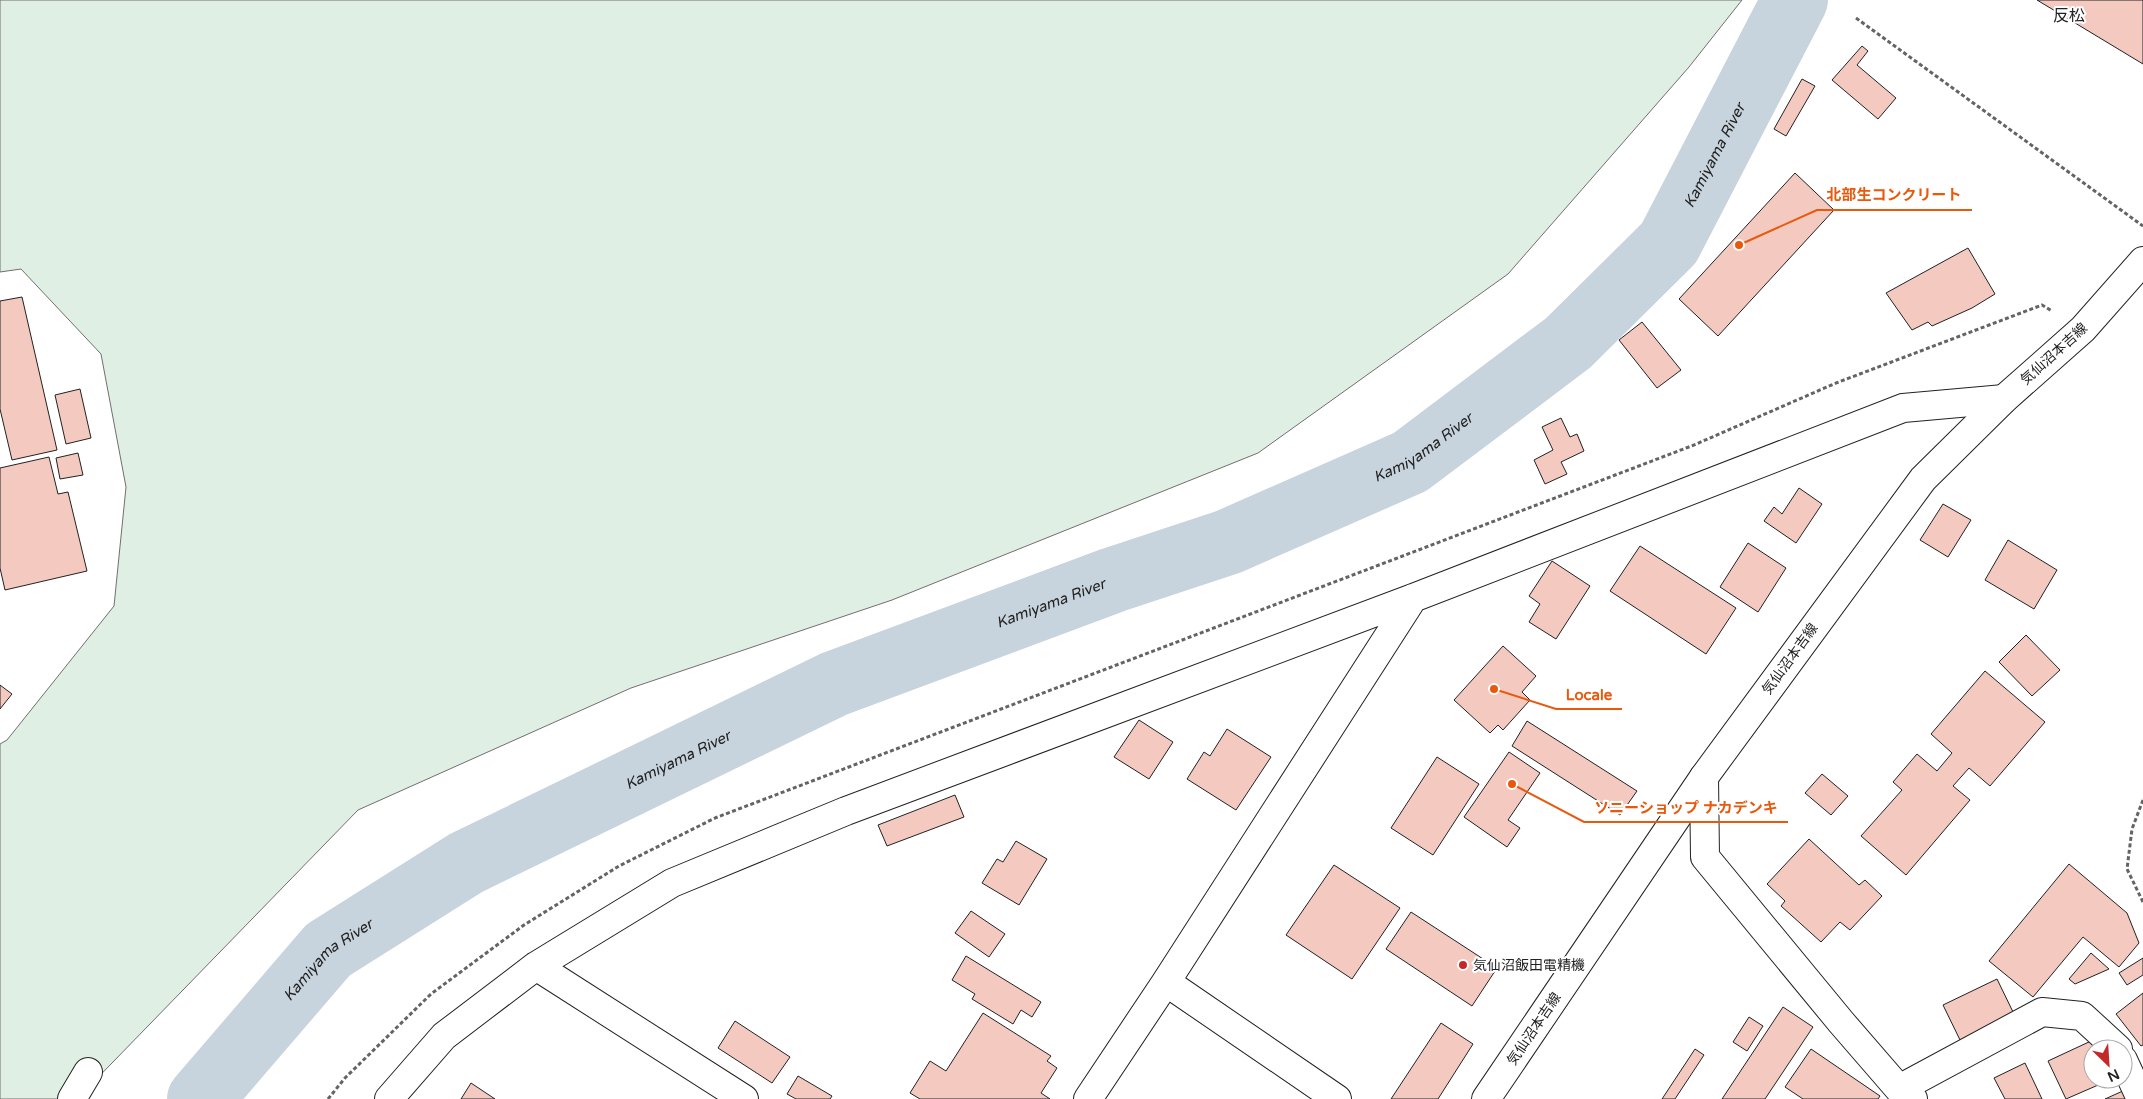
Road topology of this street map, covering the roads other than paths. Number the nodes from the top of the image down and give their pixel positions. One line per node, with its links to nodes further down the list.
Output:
1 (2143, 261): 2 (street, 気仙沼本吉線)
2 (2004, 399): 3 (street); 4 (street, 気仙沼本吉線)
3 (1413, 598): 5 (street); 6 (street)
4 (1704, 777): 11 (street); 17 (street, 気仙沼本吉線)
5 (536, 966): 10 (street); 13 (street)
6 (1166, 982): 15 (street); 16 (street)
7 (2107, 1039): 11 (street)
8 (88, 1072): 12 (street)
9 (2133, 1082): 18 (street)
10 (714, 1091): 14 (street)
11 (1906, 1094)
12 (72, 1099)
13 (388, 1099)
14 (744, 1099)
15 (1088, 1099)
16 (1337, 1099)
17 (1486, 1099)
18 (2141, 1099)

